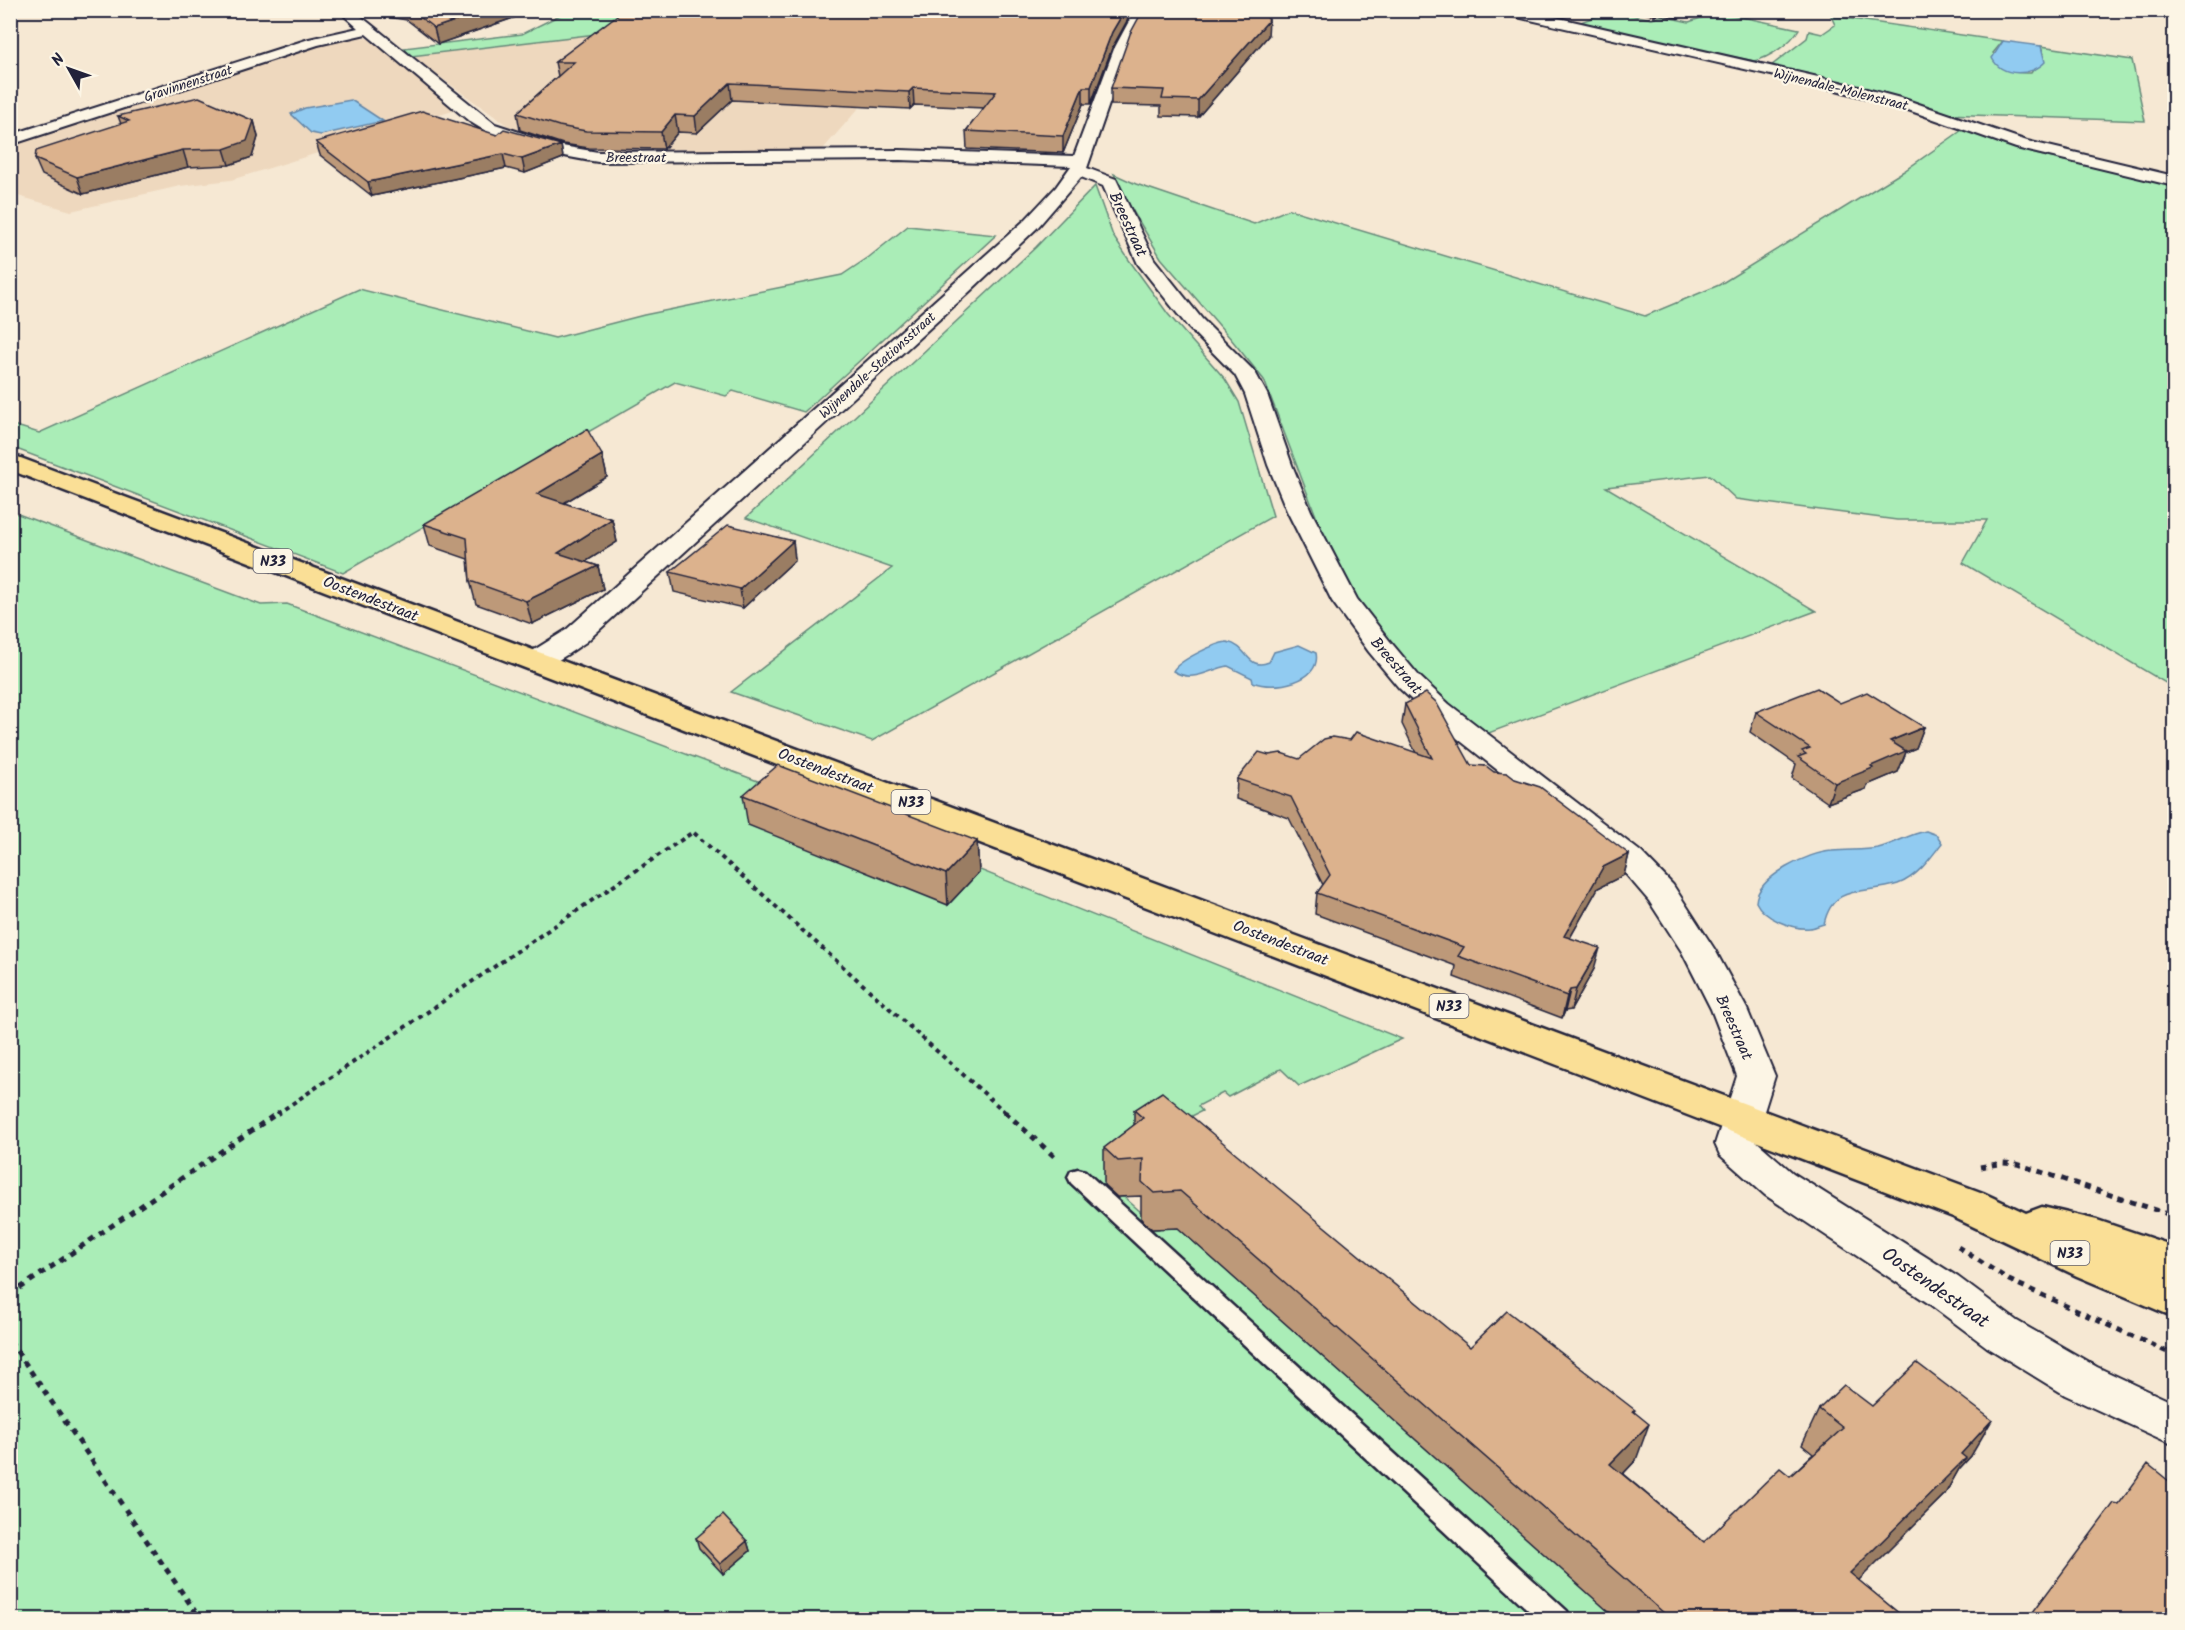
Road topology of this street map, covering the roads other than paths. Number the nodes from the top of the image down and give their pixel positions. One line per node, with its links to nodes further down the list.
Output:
1 (344, 10): 4 (street, Breestraat)
2 (1142, 10): 6 (street, Wijnendale-Stationsstraat)
3 (1504, 10): 7 (street, Wijnendale-Molenstraat)
4 (367, 30): 5 (street, Gravinnenstraat); 6 (street, Breestraat)
5 (10, 140)
6 (1079, 166): 9 (street, Wijnendale-Stationsstraat); 10 (street, Breestraat)
7 (2175, 181)
8 (10, 461): 9 (main road, Oostendestraat / N33)
9 (536, 661): 10 (main road, Oostendestraat / N33)
10 (1742, 1118): 12 (main road, Oostendestraat / N33); 15 (street, Oostendestraat)
11 (1078, 1177): 16 (lane)
12 (1968, 1204): 13 (main road, Oostendestraat / N33); 14 (main road, Oostendestraat / N33)
13 (2175, 1264)
14 (2175, 1298)
15 (2175, 1425)
16 (1558, 1620)

